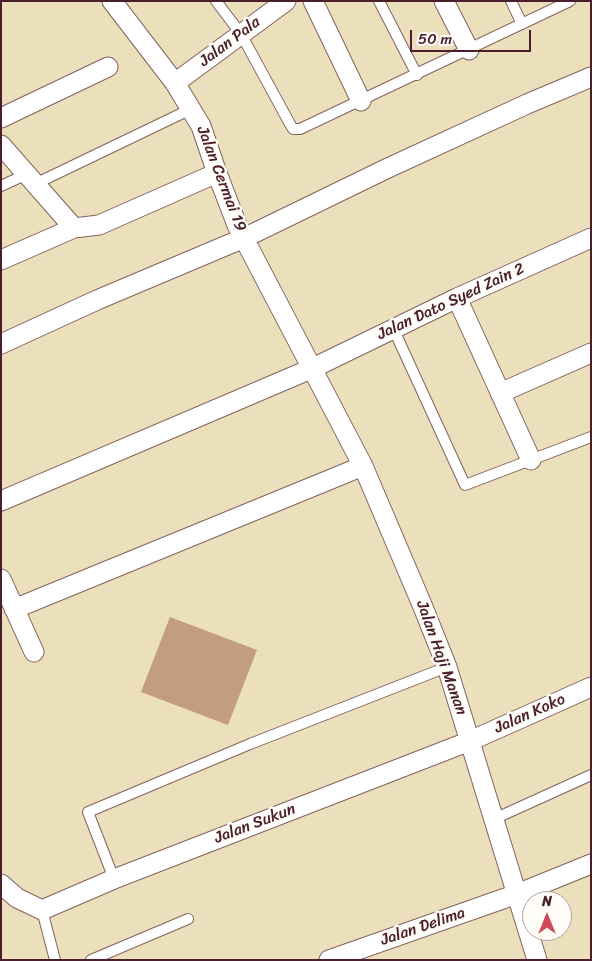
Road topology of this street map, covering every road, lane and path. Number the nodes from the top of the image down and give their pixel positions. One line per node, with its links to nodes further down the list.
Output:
1 (112, 1): 15 (street, Jalan Cermai 19)
2 (216, 1): 10 (lane)
3 (286, 1): 10 (street, Jalan Pala)
4 (313, 1): 16 (street)
5 (379, 1): 13 (lane)
6 (444, 1): 11 (street)
7 (511, 1): 9 (lane)
8 (570, 1): 9 (lane)
9 (522, 24): 11 (lane)
10 (242, 34): 15 (street, Jalan Pala); 16 (lane)
11 (469, 50): 13 (lane)
12 (108, 67): 18 (street)
13 (417, 75): 16 (lane)
14 (591, 78): 24 (street)
15 (175, 83): 17 (street, Jalan Cermai 19)
16 (361, 102)
17 (192, 109): 20 (street, Jalan Cermai 19); 21 (lane)
18 (1, 118)
19 (1, 144): 21 (street)
20 (217, 173): 23 (street); 24 (street, Jalan Cermai 19)
21 (31, 179): 22 (lane); 23 (street)
22 (1, 186)
23 (74, 228): 26 (street)
24 (244, 238): 29 (street); 31 (street, Jalan Cermai 19)
25 (591, 238): 27 (street, Jalan Dato Syed Zain 2)
26 (1, 260)
27 (457, 298): 28 (street, Jalan Dato Syed Zain 2); 32 (street)
28 (393, 328): 31 (street, Jalan Dato Syed Zain 2); 34 (lane)
29 (1, 344)
30 (591, 353): 32 (street)
31 (313, 368): 35 (street, Jalan Haji Manan); 36 (street, Jalan Dato Syed Zain 2)
32 (500, 393): 34 (street)
33 (591, 437): 34 (lane)
34 (531, 460)
35 (363, 466): 38 (street); 40 (street, Jalan Haji Manan)
36 (1, 501)
37 (1, 579): 38 (street)
38 (14, 609): 39 (street)
39 (34, 652)
40 (447, 667): 42 (street, Jalan Haji Manan); 46 (lane)
41 (591, 687): 42 (street, Jalan Koko)
42 (470, 741): 44 (street, Jalan Haji Manan); 46 (street, Jalan Sukun)
43 (591, 775): 44 (lane)
44 (494, 819): 48 (street, Jalan Haji Manan)
45 (591, 864): 48 (street, Jalan Delima)
46 (114, 879): 49 (street, Jalan Sukun)
47 (1, 884): 49 (street)
48 (518, 894): 53 (street, Jalan Delima); 54 (street, Jalan Haji Manan)
49 (42, 910): 51 (lane)
50 (188, 919): 52 (lane)
51 (55, 960)
52 (91, 960)
53 (329, 960)
54 (537, 960)

